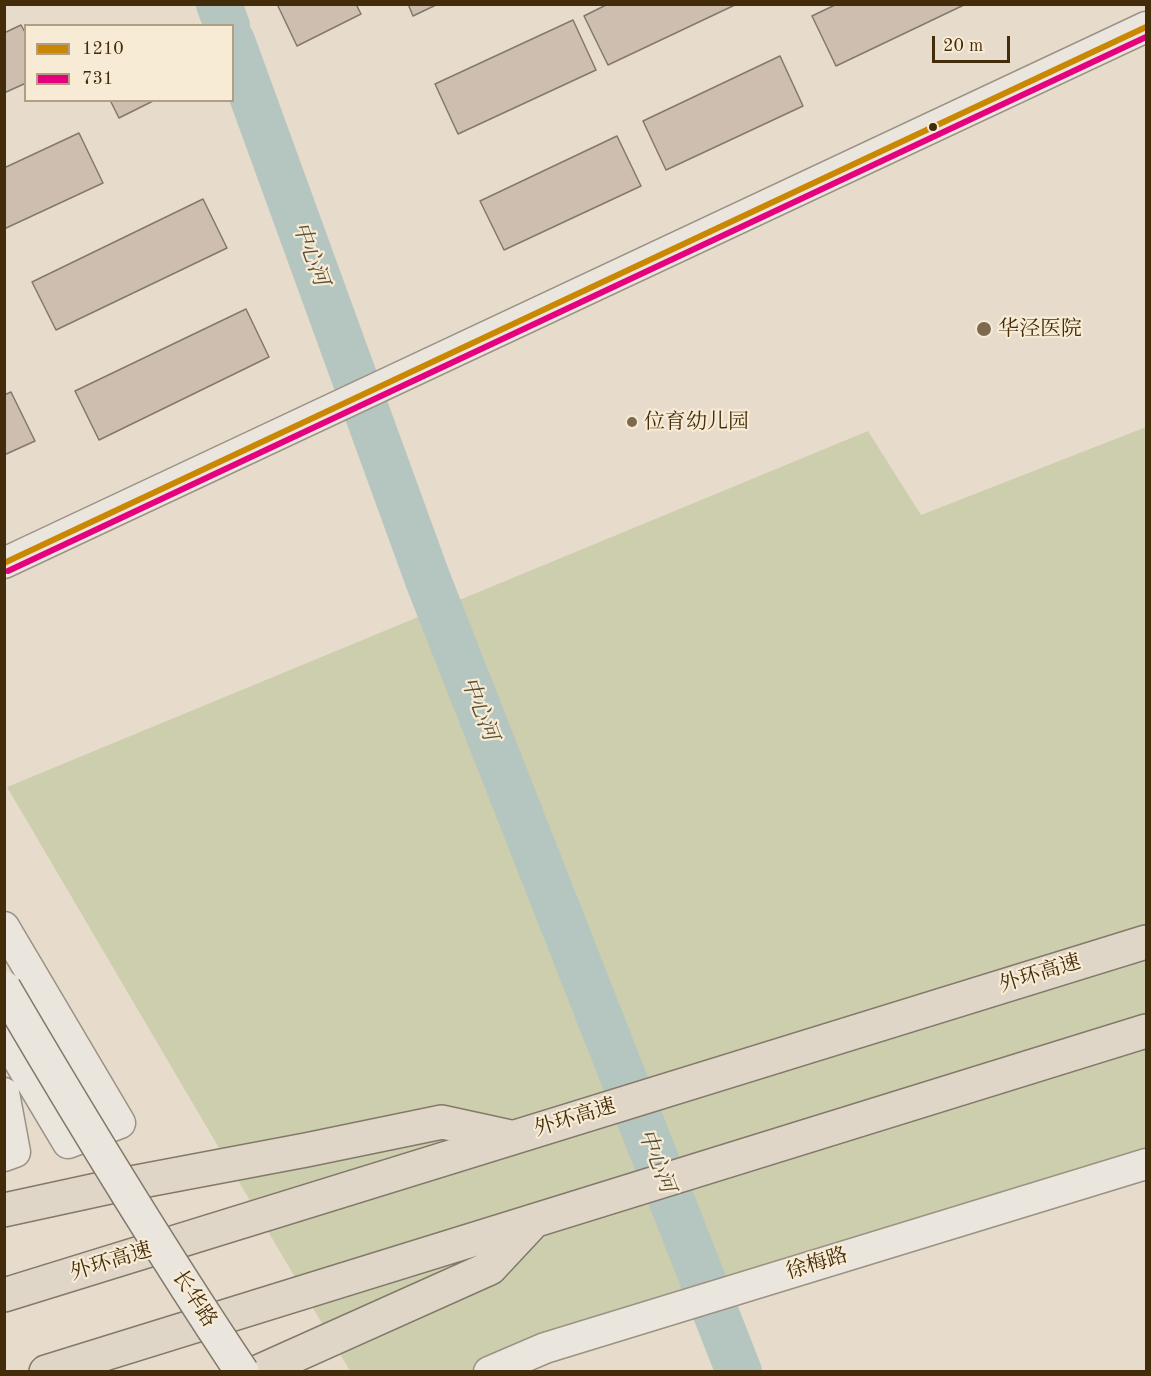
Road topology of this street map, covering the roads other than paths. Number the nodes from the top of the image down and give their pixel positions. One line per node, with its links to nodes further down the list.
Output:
1 (1146, 27): 2 (street)
2 (4, 563)
3 (4, 927): 7 (street)
4 (1146, 942): 9 (highway, 外环高速)
5 (4, 988): 16 (street, 长华路, bridge)
6 (1146, 1031): 13 (highway)
7 (4, 1036)
8 (4, 1093): 10 (street)
9 (513, 1137): 12 (highway); 14 (highway, 外环高速)
10 (4, 1156)
11 (1146, 1164): 18 (street, 徐梅路)
12 (4, 1210)
13 (534, 1220): 15 (highway); 17 (highway)
14 (4, 1295)
15 (46, 1371)
16 (242, 1371)
17 (258, 1371)
18 (489, 1371)

